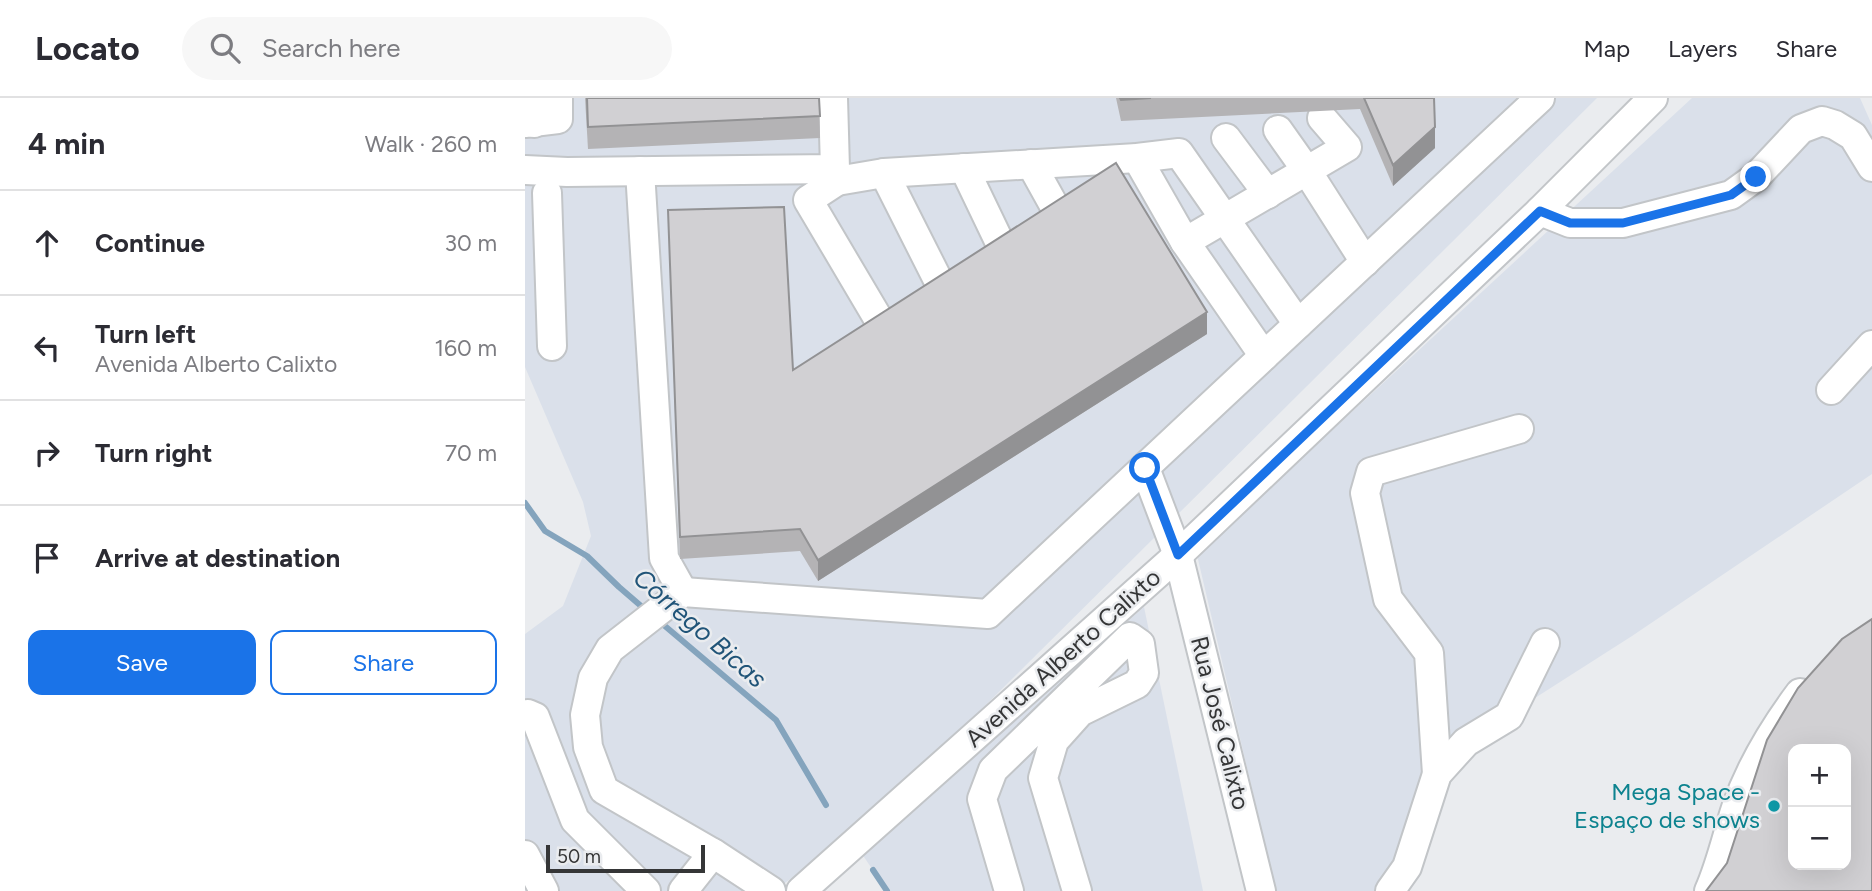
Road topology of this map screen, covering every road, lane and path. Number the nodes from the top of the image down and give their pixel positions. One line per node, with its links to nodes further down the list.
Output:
1 (558, 98): 5 (street)
2 (833, 98): 18 (street)
3 (1540, 98): 26 (street)
4 (1653, 98): 22 (street, Avenida Alberto Calixto)
5 (531, 114)
6 (1322, 118): 15 (street)
7 (1278, 130): 15 (street)
8 (1226, 138): 20 (street)
9 (1137, 158): 10 (street); 23 (street); 24 (street)
10 (1031, 164): 12 (street); 21 (street)
11 (1872, 167): 22 (street)
12 (964, 168): 17 (street); 25 (street)
13 (525, 170): 16 (street)
14 (640, 171): 16 (street); 18 (street); 37 (street)
15 (1307, 171): 20 (street); 26 (street)
16 (567, 172): 19 (street)
17 (884, 173): 18 (street); 27 (street)
18 (836, 175): 28 (street)
19 (536, 192): 31 (street)
20 (1268, 194): 23 (street)
21 (1056, 209)
22 (1540, 211): 36 (street, Avenida Alberto Calixto)
23 (1226, 219): 24 (street); 29 (street)
24 (1185, 242): 32 (street)
25 (1000, 243)
26 (1365, 262): 29 (street)
27 (938, 280)
28 (879, 320)
29 (1298, 324): 32 (street)
30 (1872, 345): 33 (street)
31 (552, 346)
32 (1264, 356): 35 (street)
33 (1831, 390)
34 (1519, 429): 41 (street)
35 (1145, 468): 36 (street, Rua José Calixto); 37 (street)
36 (1178, 555): 48 (street, Avenida Alberto Calixto); 51 (street, Rua José Calixto)
37 (683, 592): 42 (street)
38 (1545, 643): 41 (street)
39 (1820, 671): 53 (street)
40 (525, 716): 45 (street)
41 (1437, 774): 52 (street)
42 (713, 853): 46 (street); 47 (street)
43 (525, 855): 44 (street)
44 (544, 891)
45 (646, 891)
46 (683, 891)
47 (771, 891)
48 (801, 891)
49 (1009, 891): 50 (street)
50 (1077, 891)
51 (1262, 891)
52 (1390, 891)
53 (1709, 891)

